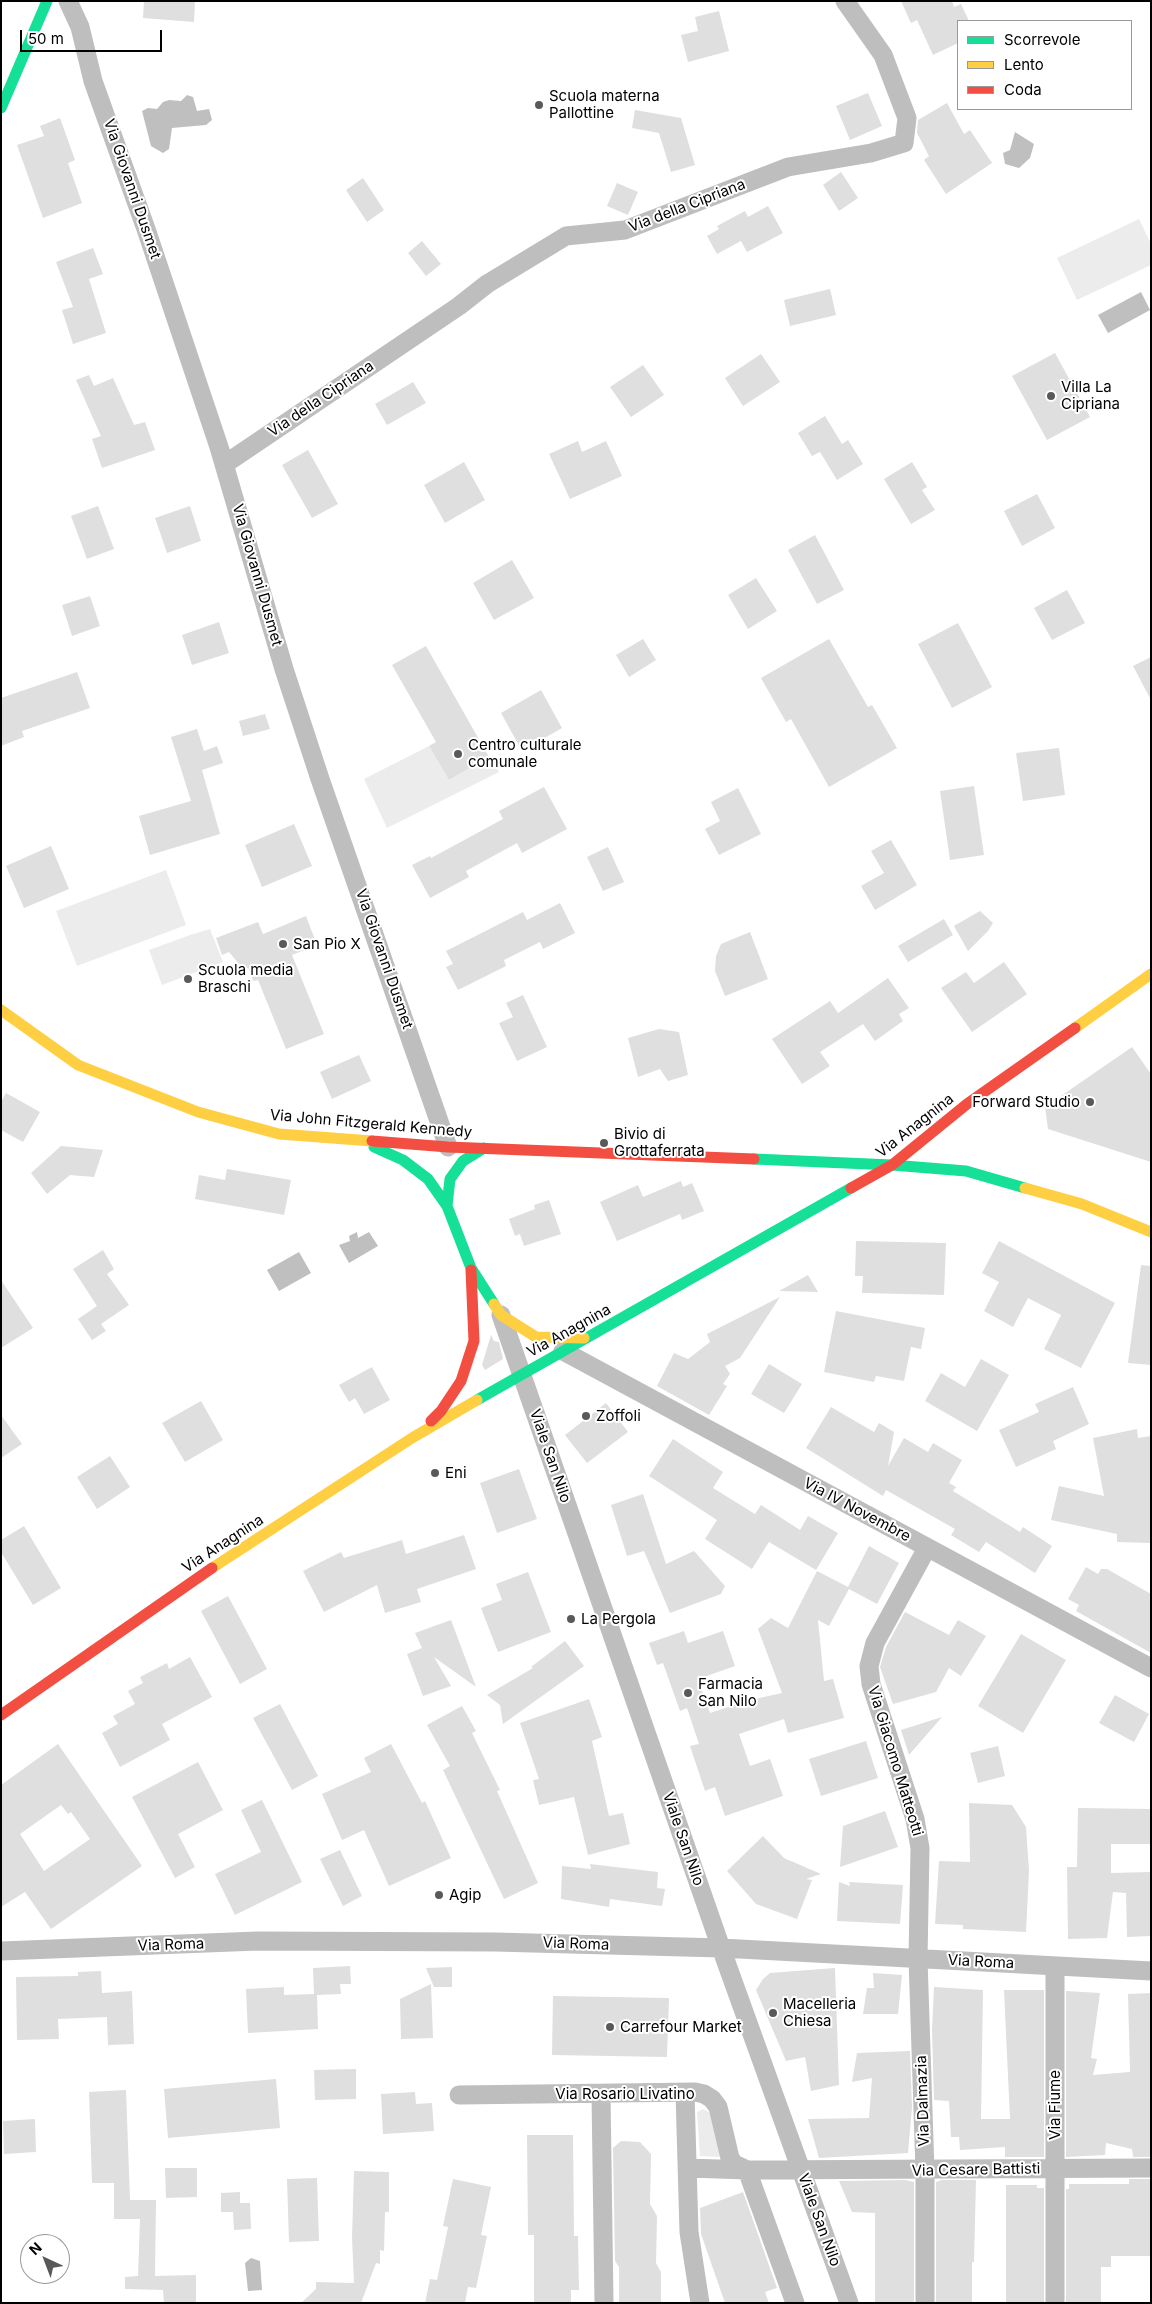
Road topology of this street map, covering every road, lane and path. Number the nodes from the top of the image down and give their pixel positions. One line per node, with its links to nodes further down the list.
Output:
1 (46, 1): 4 (main road)
2 (68, 1): 5 (street, Via Giovanni Dusmet)
3 (844, 1): 5 (street, Via della Cipriana)
4 (1, 108)
5 (225, 464): 9 (street, Via Giovanni Dusmet)
6 (1151, 974): 12 (main road, Via Anagnina)
7 (1, 1010): 8 (main road, Via John Fitzgerald Kennedy)
8 (358, 1141): 9 (main road, Via John Fitzgerald Kennedy); 14 (main road)
9 (448, 1147): 10 (main road, Via John Fitzgerald Kennedy)
10 (484, 1148): 11 (main road, Via John Fitzgerald Kennedy); 14 (main road)
11 (826, 1162): 12 (main road, Via John Fitzgerald Kennedy); 13 (main road)
12 (892, 1165): 13 (main road, Via Anagnina); 15 (main road, Via John Fitzgerald Kennedy)
13 (826, 1202): 18 (main road, Via Anagnina)
14 (447, 1206): 16 (main road)
15 (1151, 1232)
16 (471, 1268): 17 (main road); 21 (main road)
17 (501, 1315): 18 (main road); 20 (street, Viale San Nilo)
18 (588, 1338): 19 (main road, Via Anagnina)
19 (563, 1351): 20 (main road, Via Anagnina); 22 (street, Via IV Novembre)
20 (522, 1374): 21 (main road, Via Anagnina); 25 (street, Viale San Nilo)
21 (412, 1438): 24 (main road, Via Anagnina)
22 (927, 1548): 23 (street, Via IV Novembre); 27 (street, Via Giacomo Matteotti)
23 (1151, 1668)
24 (1, 1715)
25 (721, 1948): 26 (street, Via Roma); 27 (street, Via Roma); 37 (street, Viale San Nilo)
26 (1, 1950)
27 (918, 1959): 28 (street, Via Roma); 38 (street, Via Dalmazia)
28 (1055, 1966): 29 (street, Via Roma); 35 (street, Via Fiume)
29 (1151, 1971)
30 (685, 2093): 31 (street, Via Rosario Livatino); 33 (street); 36 (street, Via Rosario Livatino)
31 (602, 2094): 32 (street, Via Rosario Livatino); 39 (street)
32 (459, 2095)
33 (688, 2168): 36 (street); 40 (street)
34 (1151, 2168): 35 (street, Via Cesare Battisti)
35 (1055, 2169): 38 (street, Via Cesare Battisti); 44 (street, Via Fiume)
36 (747, 2170): 37 (street); 41 (street)
37 (801, 2171): 38 (street, Via Cesare Battisti); 42 (street, Viale San Nilo)
38 (925, 2171): 43 (street, Via Dalmazia)
39 (604, 2303)
40 (700, 2303)
41 (795, 2303)
42 (849, 2303)
43 (925, 2303)
44 (1054, 2303)

